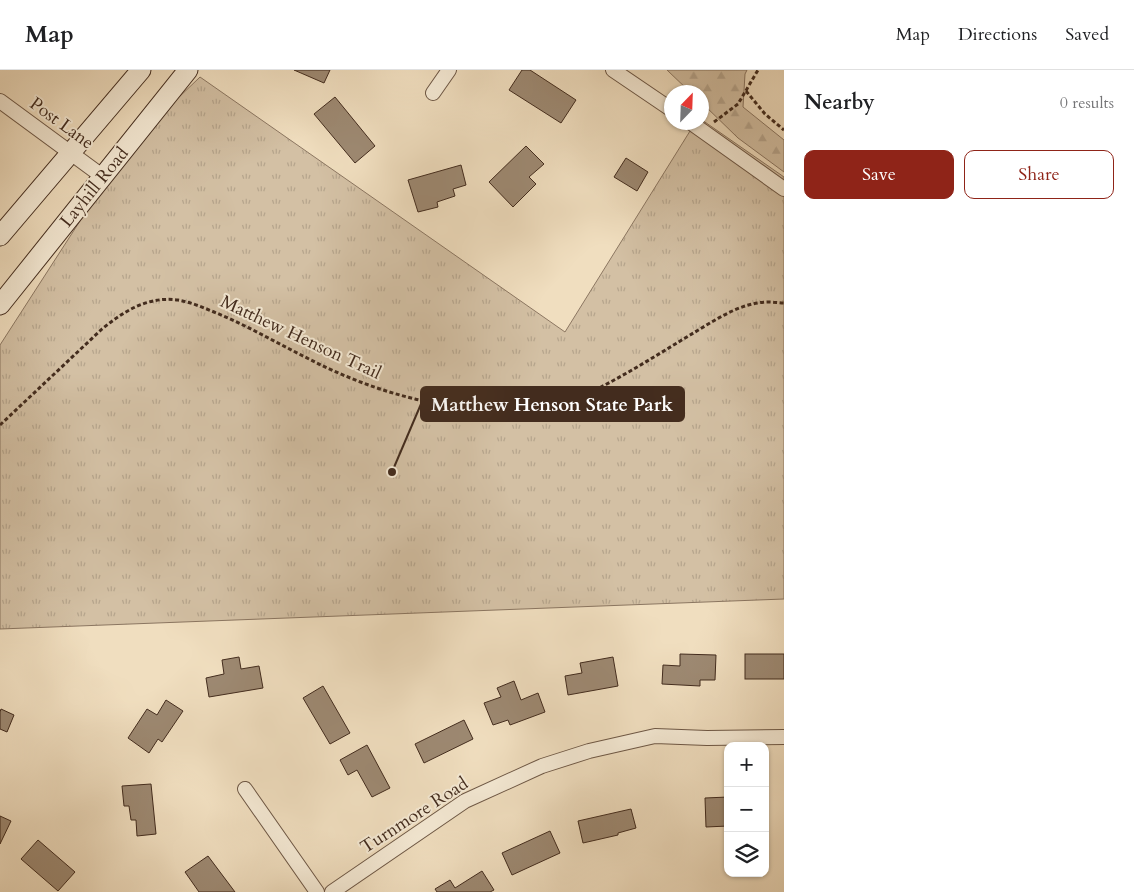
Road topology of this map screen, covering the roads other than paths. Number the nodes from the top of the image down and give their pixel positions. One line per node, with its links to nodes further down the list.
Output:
1 (141, 70): 9 (main road)
2 (188, 70): 10 (main road, Layhill Road)
3 (449, 70): 5 (street)
4 (613, 70): 7 (street)
5 (433, 93)
6 (0, 101): 9 (street, Post Lane)
7 (664, 105)
8 (702, 130): 11 (street)
9 (71, 153): 10 (street, Post Lane); 12 (main road)
10 (102, 176): 13 (main road, Layhill Road)
11 (784, 189)
12 (0, 236)
13 (0, 305)
14 (784, 737): 17 (street, Turnmore Road)
15 (245, 789): 16 (street)
16 (317, 892)
17 (332, 892)

